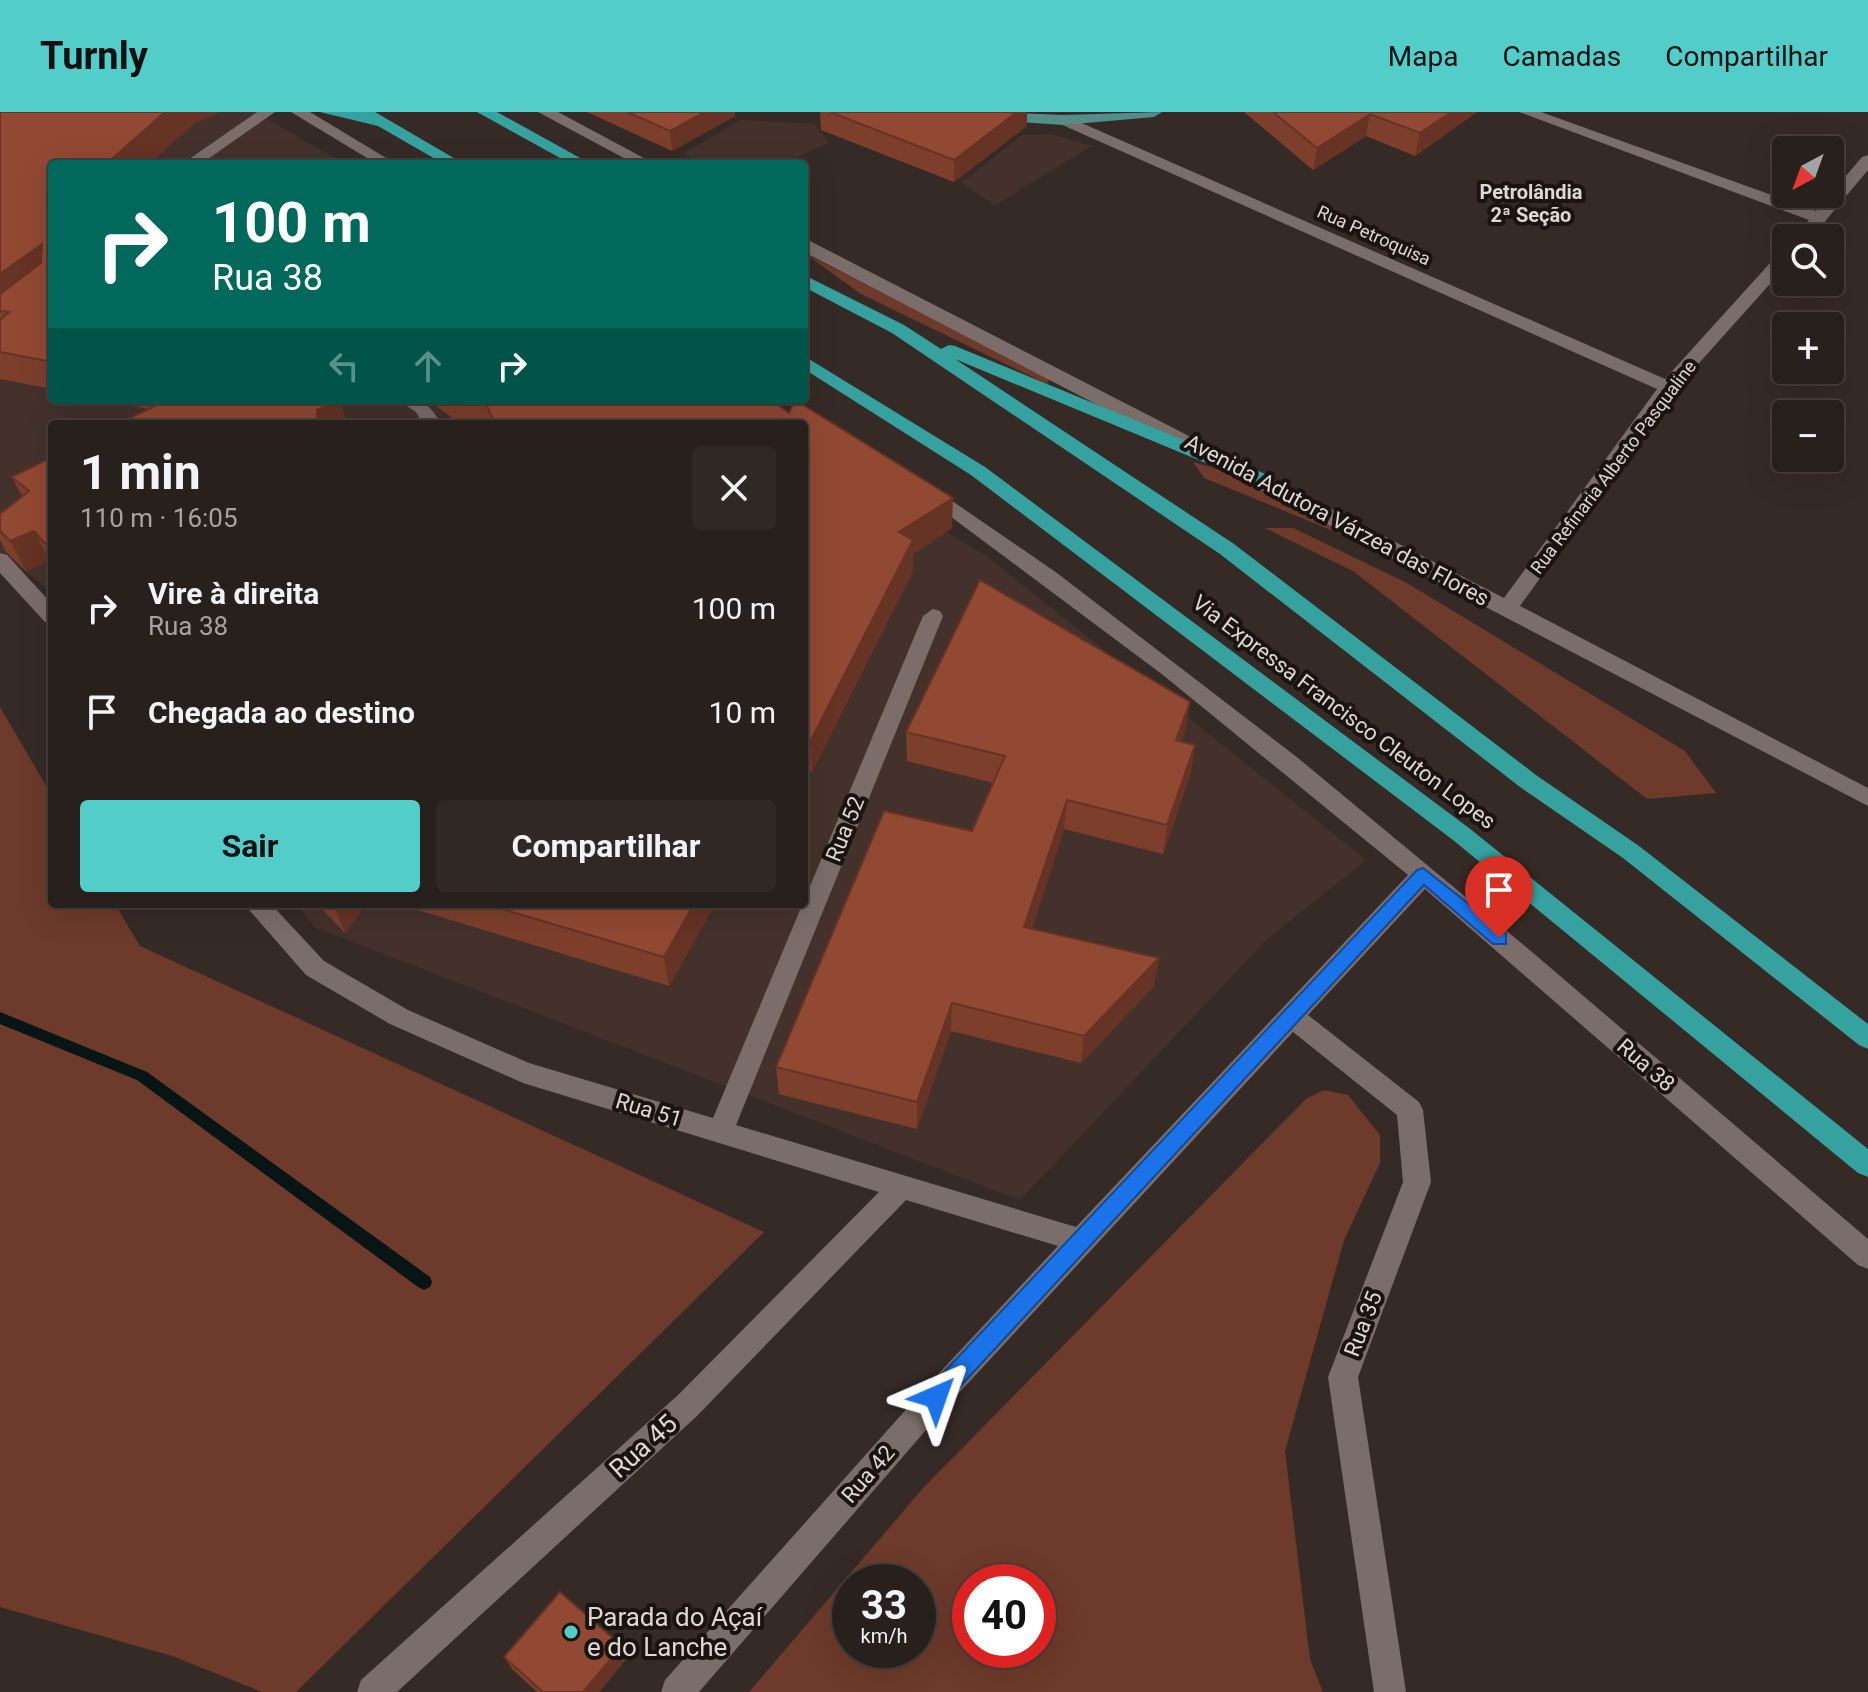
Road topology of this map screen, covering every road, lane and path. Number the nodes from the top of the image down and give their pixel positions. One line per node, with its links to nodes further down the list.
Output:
1 (267, 112): 12 (street)
2 (299, 112): 13 (street)
3 (328, 112): 11 (highway)
4 (364, 112): 11 (highway)
5 (485, 112): 15 (highway)
6 (546, 112): 16 (street)
7 (1154, 112): 10 (main road)
8 (1527, 112): 18 (street)
9 (972, 116): 10 (main road)
10 (1063, 120): 25 (street, Rua Petroquisa)
11 (386, 124): 14 (highway)
12 (196, 160)
13 (381, 160)
14 (449, 160)
15 (575, 160)
16 (639, 160)
17 (1868, 160): 18 (street)
18 (1820, 218): 19 (street)
19 (1815, 224)
20 (808, 247): 28 (street, Avenida Adutora Várzea das Flores)
21 (1772, 272): 25 (street, Rua Refinaria Alberto Pasqualine)
22 (808, 282): 23 (highway)
23 (898, 329): 28 (highway); 38 (highway)
24 (808, 364): 40 (highway, Via Expressa Francisco Cleuton Lopes)
25 (1668, 387): 31 (street, Rua Refinaria Alberto Pasqualine)
26 (415, 404): 27 (street)
27 (430, 420)
28 (1261, 479): 31 (street, Avenida Adutora Várzea das Flores)
29 (913, 480): 35 (street)
30 (0, 560): 32 (street)
31 (1507, 609): 34 (street, Avenida Adutora Várzea das Flores)
32 (48, 613)
33 (933, 616): 39 (street, Rua 52)
34 (1868, 798)
35 (1423, 875): 37 (street, Rua 42); 43 (street, Rua 38)
36 (260, 908): 39 (street, Rua 51)
37 (1291, 1016): 42 (street, Rua 42); 46 (street, Rua 35)
38 (1868, 1038)
39 (720, 1132): 41 (street, Rua 51)
40 (1868, 1165)
41 (901, 1187): 42 (street, Rua 51); 44 (street, Rua 45)
42 (1081, 1241): 45 (street, Rua 42)
43 (1868, 1256)
44 (373, 1692)
45 (677, 1692)
46 (1390, 1692)

